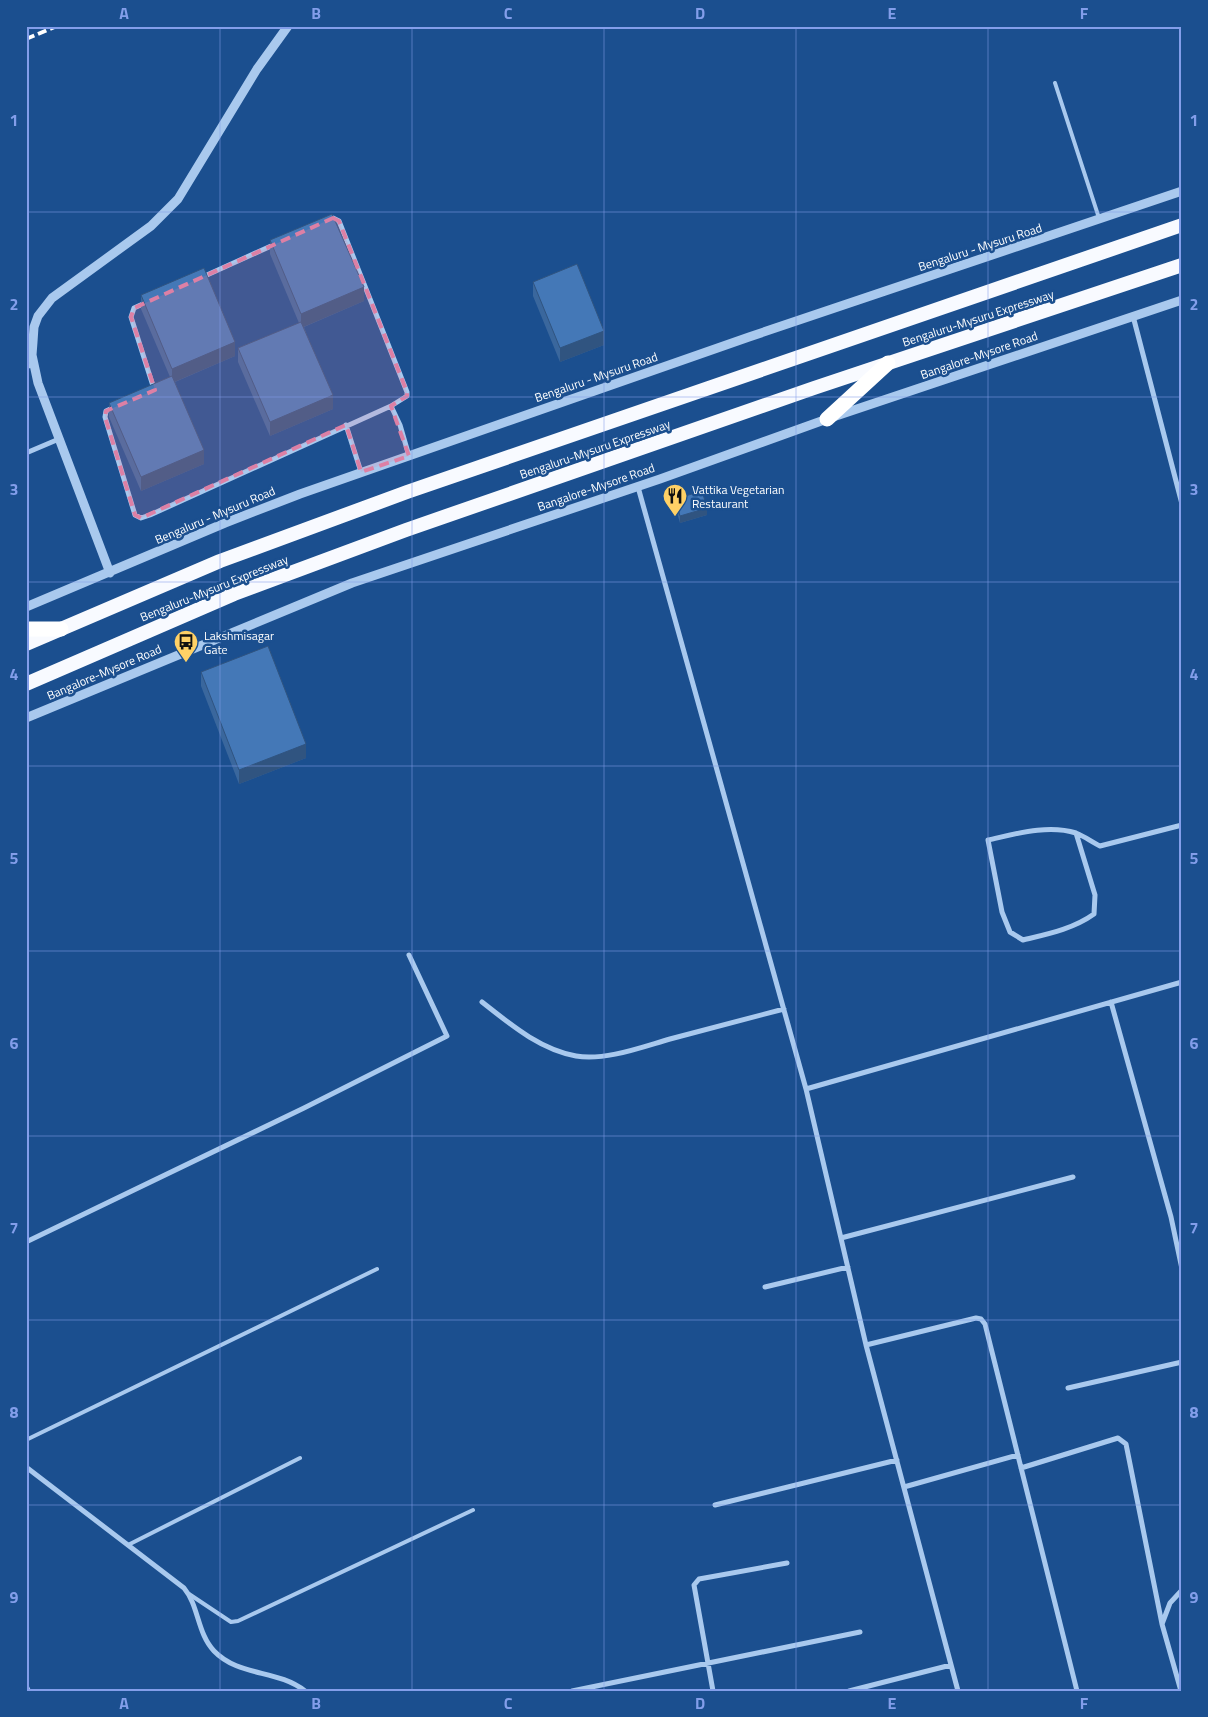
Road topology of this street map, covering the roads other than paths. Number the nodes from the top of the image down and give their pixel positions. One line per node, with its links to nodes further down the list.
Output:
1 (288, 26): 10 (street)
2 (1055, 83): 4 (lane)
3 (1182, 191): 4 (street, Bengaluru - Mysuru Road)
4 (1099, 220): 16 (street, Bengaluru - Mysuru Road)
5 (1182, 225): 23 (highway, Bengaluru-Mysuru Expressway)
6 (1182, 265): 9 (highway, Bengaluru-Mysuru Expressway)
7 (1182, 300): 8 (street, Bangalore-Mysore Road)
8 (1133, 316): 12 (street, Bangalore-Mysore Road); 19 (street)
9 (888, 363): 12 (highway); 25 (highway, Bengaluru-Mysuru Expressway)
10 (30, 366): 14 (street)
11 (391, 406): 13 (street); 13 (street); 16 (street)
12 (828, 419): 18 (street, Bangalore-Mysore Road)
13 (346, 425): 17 (street)
14 (59, 438): 15 (street); 20 (street)
15 (26, 453)
16 (409, 456): 17 (street, Bengaluru - Mysuru Road)
17 (361, 472): 20 (street, Bengaluru - Mysuru Road)
18 (638, 487): 26 (street, Bangalore-Mysore Road); 33 (street)
19 (1182, 504)
20 (110, 573): 21 (street, Bengaluru - Mysuru Road)
21 (26, 607)
22 (26, 629): 23 (highway)
23 (61, 629): 24 (highway, Bengaluru-Mysuru Expressway)
24 (26, 644)
25 (26, 684)
26 (26, 718)
27 (1182, 825): 28 (street)
28 (1076, 833): 28 (street)
29 (408, 955): 37 (street)
30 (1182, 982): 32 (street)
31 (482, 1002): 33 (street)
32 (1111, 1002): 34 (street); 40 (street)
33 (784, 1009): 34 (street)
34 (806, 1089): 36 (street)
35 (1073, 1177): 36 (street)
36 (841, 1238): 38 (street)
37 (26, 1242)
38 (848, 1267): 41 (street); 42 (street)
39 (377, 1269): 45 (lane)
40 (1182, 1269)
41 (765, 1287)
42 (866, 1345): 46 (street); 48 (street)
43 (1182, 1362): 44 (street)
44 (1068, 1388)
45 (26, 1440)
46 (1018, 1455): 50 (street); 51 (street)
47 (300, 1458): 54 (lane)
48 (896, 1460): 51 (street); 52 (street)
49 (26, 1467): 54 (street)
50 (1021, 1468): 58 (street); 69 (street)
51 (904, 1488): 61 (street)
52 (715, 1504)
53 (473, 1510): 57 (lane)
54 (128, 1545): 57 (street)
55 (787, 1564): 60 (street)
56 (1182, 1590): 58 (street)
57 (189, 1594): 64 (street)
58 (1162, 1624): 70 (street)
59 (860, 1632): 60 (street)
60 (707, 1663): 65 (street); 66 (street)
61 (951, 1665): 67 (street); 68 (street)
62 (26, 1685): 63 (lane)
63 (29, 1691)
64 (305, 1691)
65 (572, 1691)
66 (713, 1691)
67 (849, 1691)
68 (958, 1691)
69 (1076, 1691)
70 (1181, 1691)

